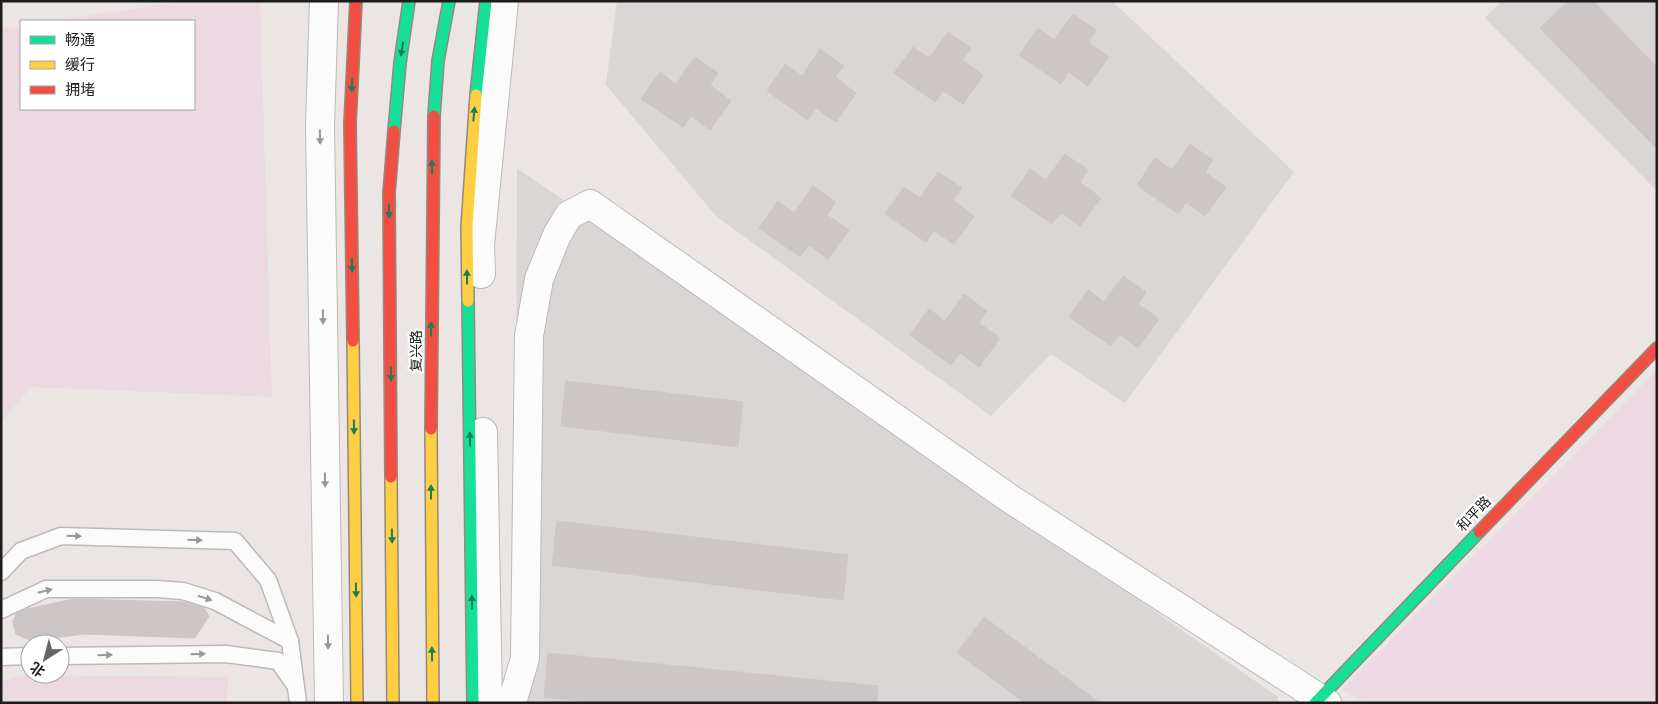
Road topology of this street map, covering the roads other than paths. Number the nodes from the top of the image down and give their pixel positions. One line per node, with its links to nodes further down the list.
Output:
1 (324, 1): 16 (street, one-way to 16)
2 (356, 1): 17 (main road, one-way to 17)
3 (409, 1): 18 (main road, 复兴路, one-way to 18)
4 (449, 1): 19 (main road, 复兴路, one-way to 4)
5 (486, 1): 20 (main road, one-way to 5)
6 (504, 1): 21 (street)
7 (1657, 348): 15 (main road, 和平路)
8 (1, 572): 10 (lane, one-way to 10)
9 (1, 610): 10 (lane, one-way to 10)
10 (290, 641): 14 (lane)
11 (20, 656): 13 (lane)
12 (70, 656): 14 (lane, one-way to 14)
13 (1, 657)
14 (298, 696)
15 (1320, 701): 22 (street)
16 (329, 703)
17 (357, 703)
18 (393, 703)
19 (433, 703)
20 (473, 703)
21 (488, 703)
22 (512, 703)

